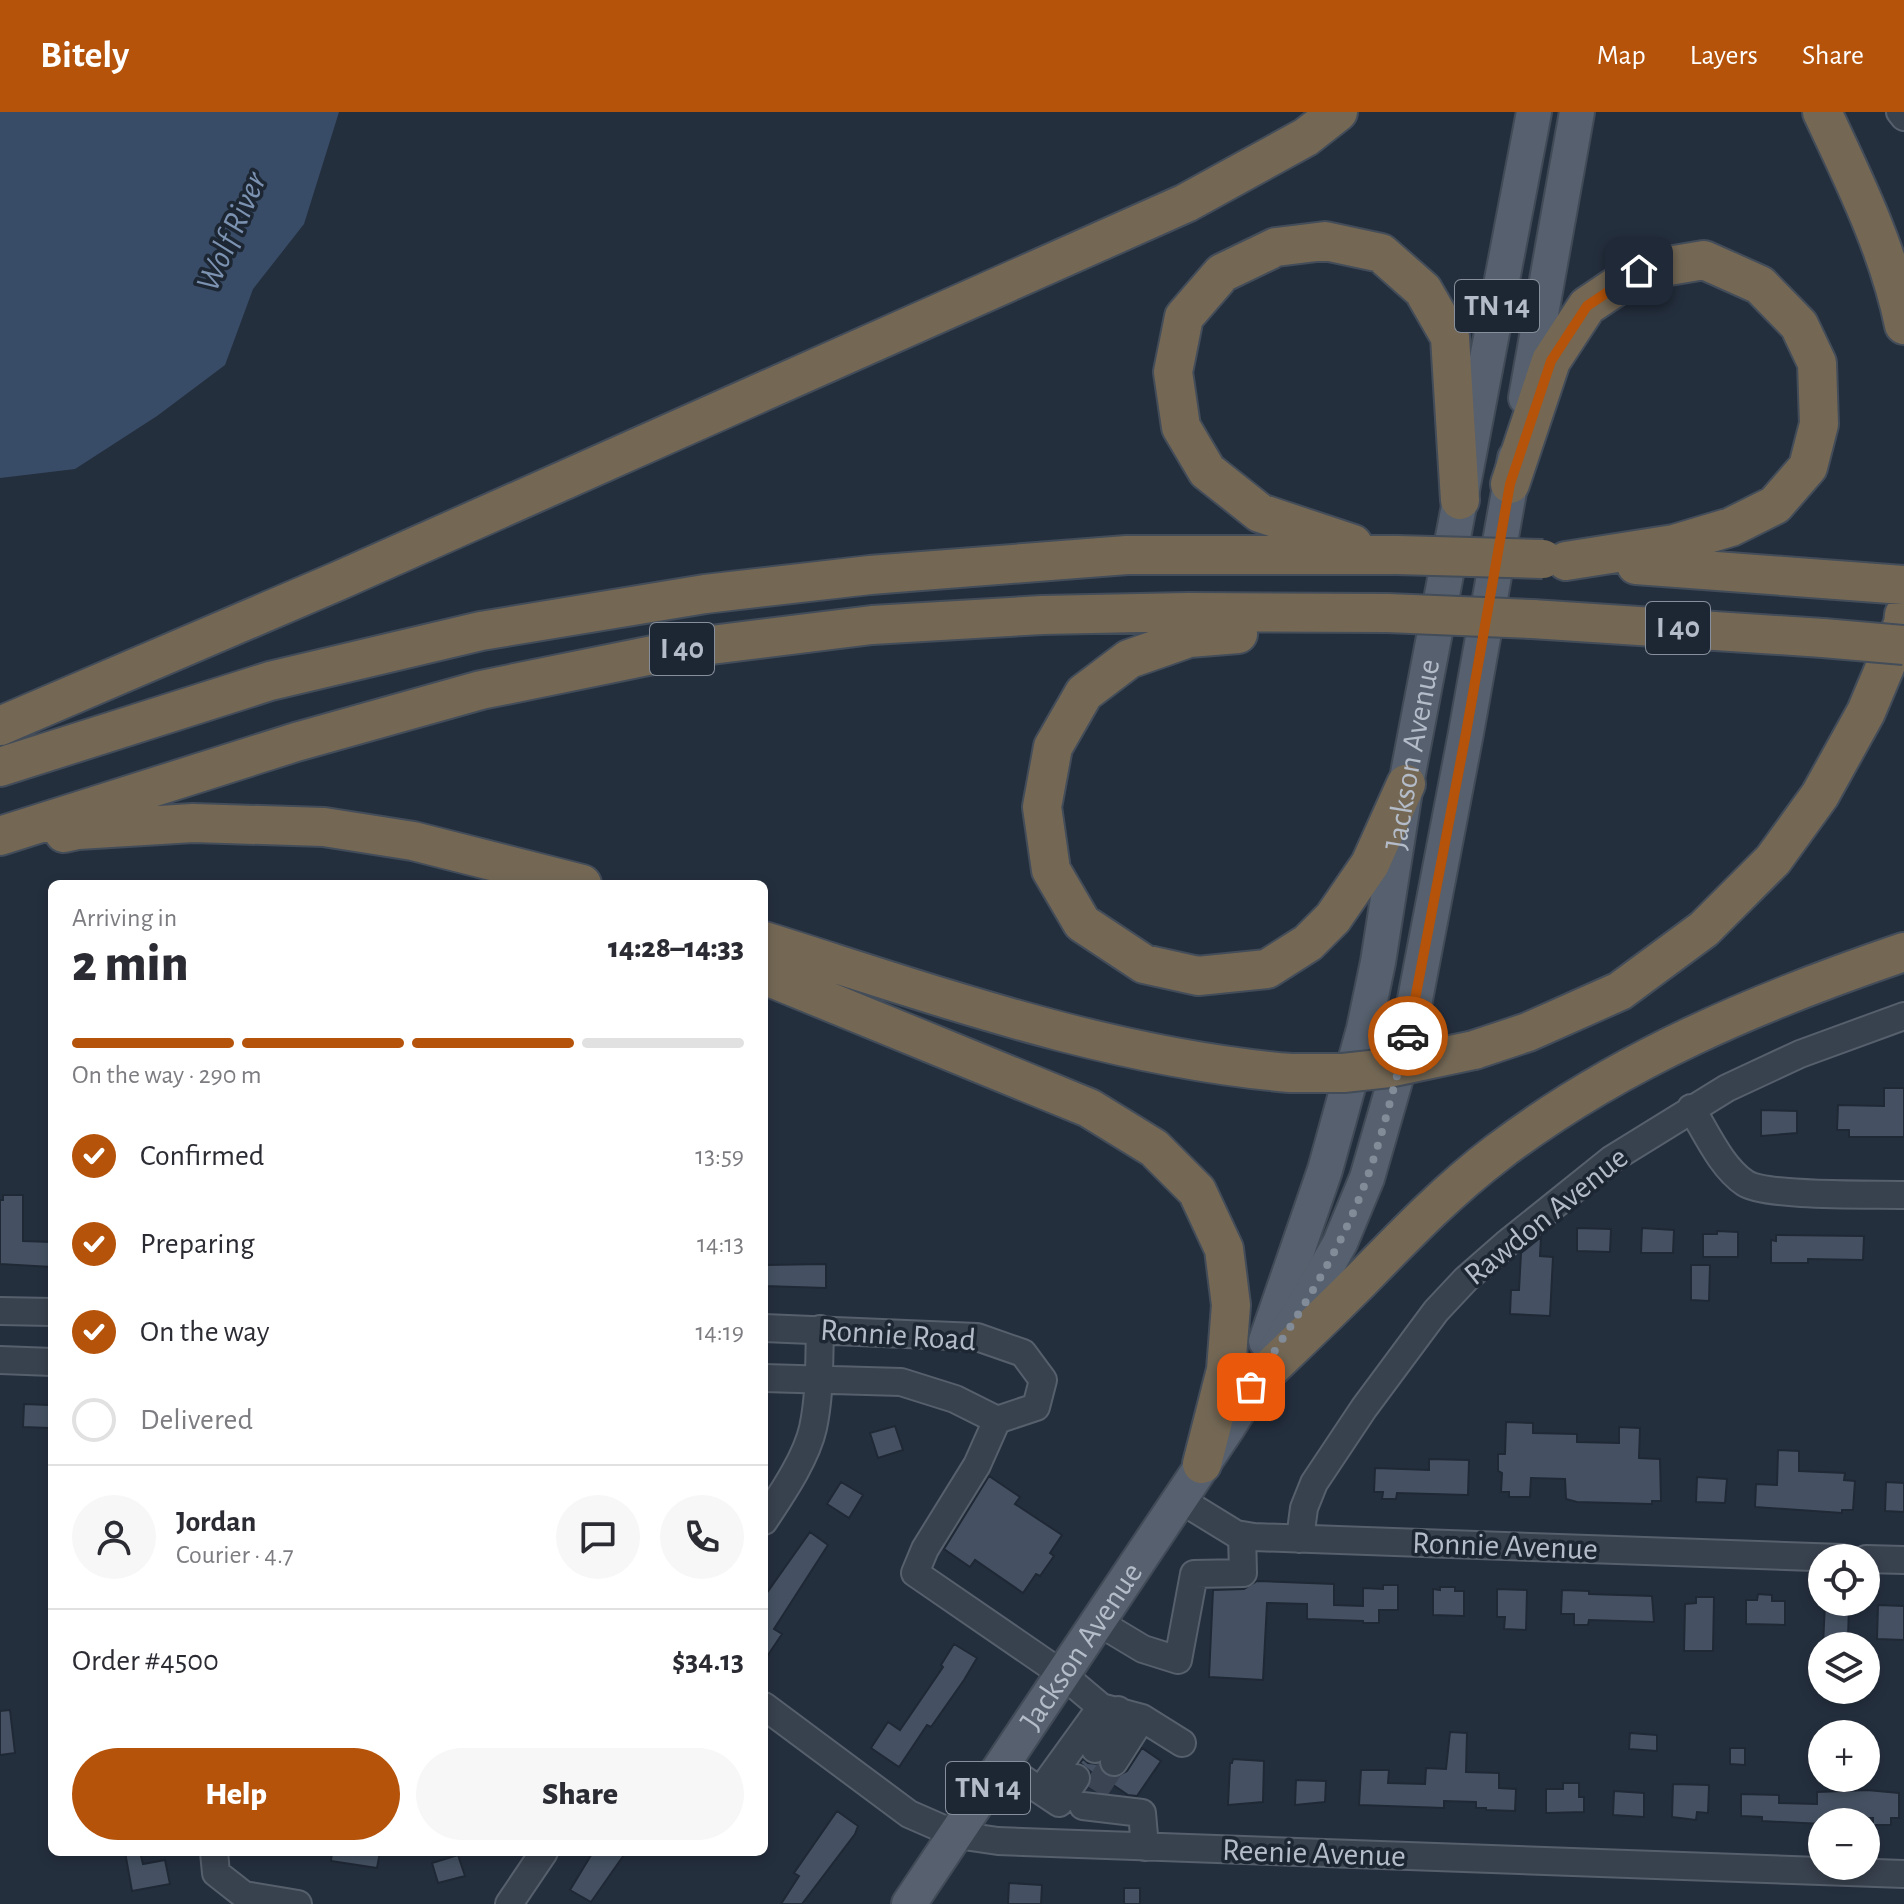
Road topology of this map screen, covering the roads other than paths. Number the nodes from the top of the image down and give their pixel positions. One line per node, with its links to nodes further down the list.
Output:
1 (1338, 112): 17 (highway)
2 (1534, 112): 10 (main road, Jackson Avenue / TN 14)
3 (1577, 112): 9 (main road, Jackson Avenue / TN 14)
4 (1823, 112): 7 (highway); 8 (highway)
5 (1900, 112): 6 (street)
6 (1904, 117)
7 (1904, 230)
8 (1904, 325)
9 (1510, 484): 12 (highway); 39 (main road, Jackson Avenue / TN 14)
10 (1460, 500): 11 (highway); 19 (main road, Jackson Avenue / TN 14)
11 (1390, 554): 12 (highway, I 40, bridge); 18 (highway, I 40)
12 (1554, 560): 13 (highway, I 40)
13 (1904, 585)
14 (1337, 613): 16 (highway, I 40, bridge); 19 (highway); 20 (highway, I 40)
15 (1904, 615): 25 (highway, bridge)
16 (1904, 645)
17 (0, 726)
18 (0, 767)
19 (1406, 784): 39 (main road, Jackson Avenue / TN 14)
20 (0, 836)
21 (413, 841): 22 (highway); 23 (highway); 24 (highway)
22 (0, 848)
23 (528, 880)
24 (566, 880)
25 (768, 942)
26 (1904, 952): 39 (highway)
27 (768, 977): 41 (highway)
28 (1904, 1016): 29 (street, Rawdon Avenue)
29 (1691, 1108): 30 (street); 45 (street, Rawdon Avenue)
30 (1904, 1195)
31 (0, 1311): 32 (street)
32 (48, 1312)
33 (768, 1328): 34 (street, Ronnie Road)
34 (820, 1329): 38 (street); 40 (street, Ronnie Road)
35 (0, 1360): 36 (street)
36 (48, 1362)
37 (768, 1378): 38 (street, Ronnie Road)
38 (819, 1380): 40 (street, Ronnie Road); 43 (street)
39 (1251, 1387): 41 (main road, Jackson Avenue / TN 14)
40 (997, 1420): 50 (street)
41 (1202, 1464): 42 (main road, Jackson Avenue / TN 14)
42 (1179, 1499): 44 (street, Ronnie Avenue); 49 (main road, Jackson Avenue / TN 14)
43 (768, 1515)
44 (1242, 1535): 45 (street, Ronnie Avenue); 49 (street)
45 (1300, 1539): 46 (street, Ronnie Avenue)
46 (1808, 1557)
47 (1880, 1559): 48 (street)
48 (1904, 1560)
49 (1098, 1622): 50 (main road, Jackson Avenue / TN 14)
50 (1062, 1674): 52 (street); 55 (main road, Jackson Avenue / TN 14)
51 (768, 1709): 57 (street, Reenie Avenue)
52 (1120, 1712): 53 (street); 54 (street); 56 (street)
53 (1182, 1743)
54 (1104, 1756)
55 (1002, 1765): 56 (street); 57 (main road, Jackson Avenue / TN 14)
56 (1071, 1794): 58 (street); 59 (street)
57 (957, 1835): 58 (street, Reenie Avenue); 65 (main road, Jackson Avenue / TN 14)
58 (1055, 1844): 59 (street, Reenie Avenue)
59 (1145, 1847): 62 (street, Reenie Avenue)
60 (214, 1856): 63 (street)
61 (541, 1856): 64 (street)
62 (1904, 1874)
63 (298, 1904)
64 (509, 1904)
65 (909, 1904)

